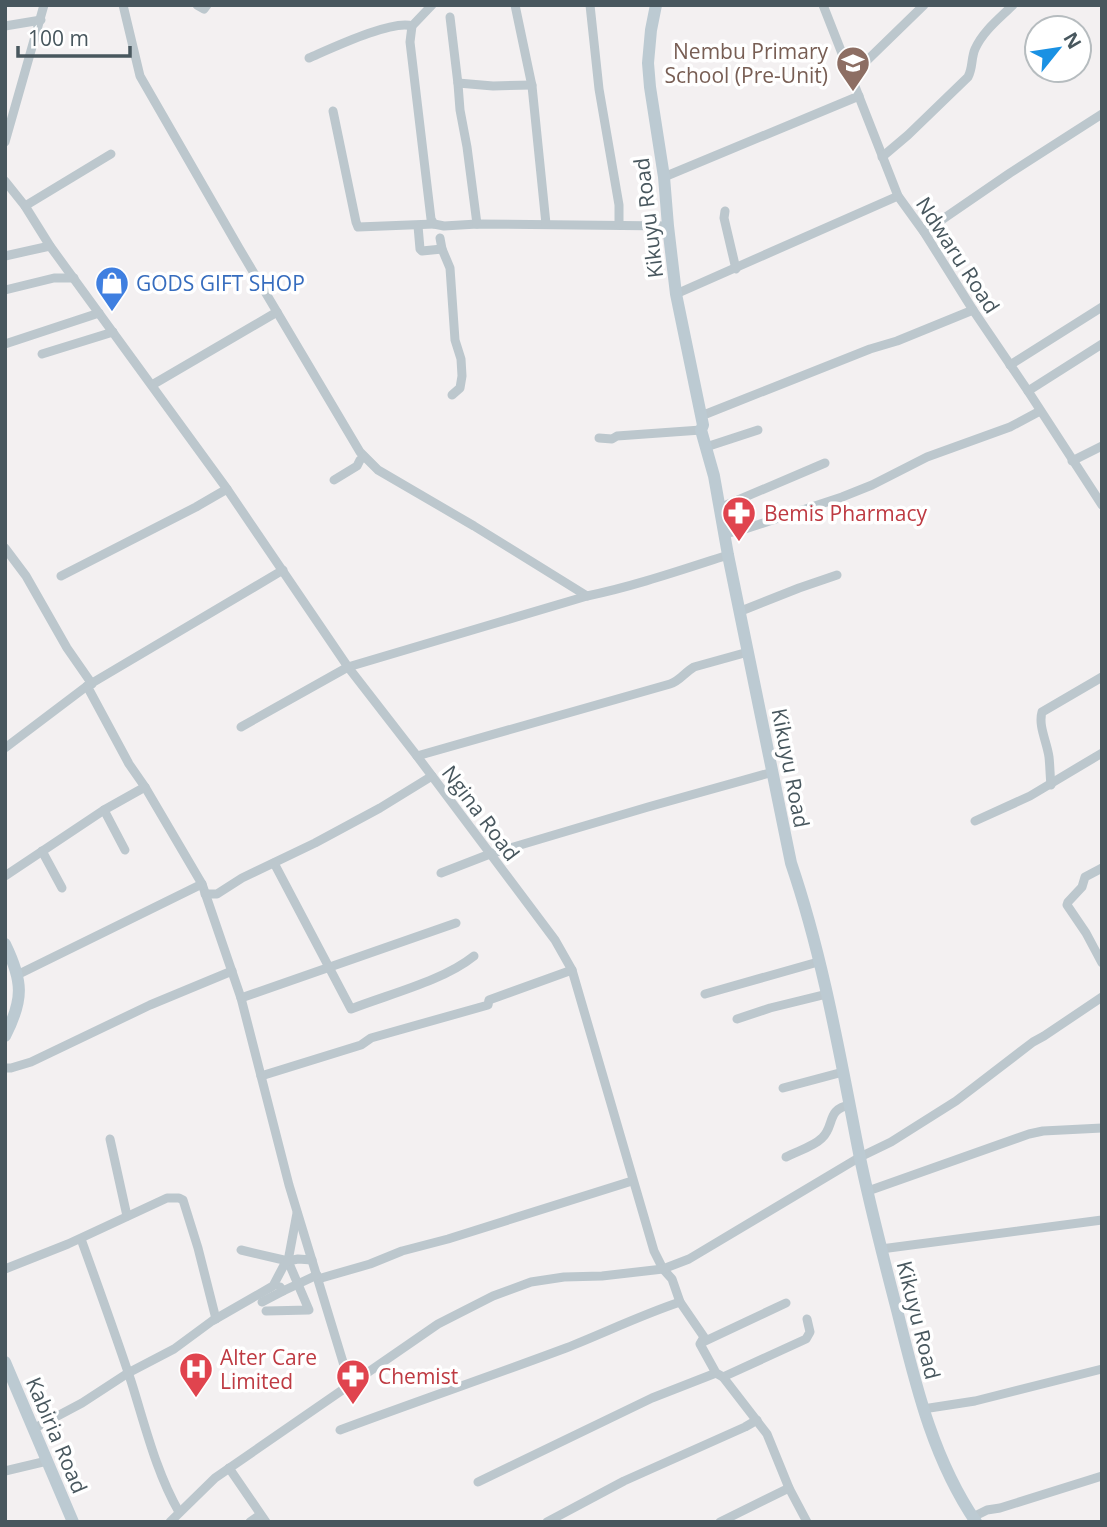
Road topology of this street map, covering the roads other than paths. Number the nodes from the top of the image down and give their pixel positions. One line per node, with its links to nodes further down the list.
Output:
1 (44, 5): 13 (street)
2 (123, 5): 49 (street)
3 (197, 5): 4 (street)
4 (206, 5)
5 (432, 5): 15 (street)
6 (515, 5): 19 (street)
7 (590, 5): 35 (street)
8 (656, 5): 27 (main road, Kikuyu Road)
9 (823, 5): 17 (street, Ndwaru Road)
10 (924, 5): 17 (street)
11 (1013, 5): 26 (street)
12 (450, 18): 18 (street)
13 (41, 20): 14 (street); 23 (street)
14 (5, 26)
15 (412, 26): 16 (street); 32 (street)
16 (309, 58)
17 (851, 76): 20 (street, Ndwaru Road)
18 (458, 83): 19 (street); 33 (street)
19 (532, 85): 34 (street)
20 (859, 96): 26 (street, Ndwaru Road); 27 (street)
21 (333, 111): 36 (street)
22 (1102, 114): 38 (street)
23 (8, 118): 24 (street)
24 (5, 142)
25 (111, 154): 30 (street)
26 (882, 157): 29 (street, Ndwaru Road)
27 (664, 177): 37 (main road, Kikuyu Road)
28 (5, 181): 30 (street, Ngina Road)
29 (898, 196): 38 (street, Ndwaru Road); 43 (street)
30 (25, 206): 40 (street, Ngina Road)
31 (725, 211): 43 (street)
32 (434, 224): 33 (street); 36 (street)
33 (477, 224): 34 (street)
34 (547, 224): 35 (street)
35 (619, 225): 37 (street)
36 (418, 226): 41 (street)
37 (668, 226): 46 (main road, Kikuyu Road)
38 (924, 232): 48 (street, Ndwaru Road)
39 (440, 238): 41 (street)
40 (50, 246): 42 (street); 44 (street, Ngina Road)
41 (442, 249): 58 (street)
42 (5, 256)
43 (736, 269): 46 (street)
44 (74, 278): 45 (street); 50 (street, Ngina Road)
45 (5, 290)
46 (676, 294): 60 (main road, Kikuyu Road)
47 (1102, 307): 55 (street)
48 (973, 310): 55 (street, Ndwaru Road); 60 (street)
49 (276, 312): 56 (street); 66 (street)
50 (99, 313): 51 (street, Ngina Road); 52 (street)
51 (113, 332): 54 (street); 56 (street, Ngina Road)
52 (5, 344)
53 (1102, 344): 57 (street)
54 (42, 354)
55 (1010, 365): 57 (street, Ndwaru Road)
56 (152, 385): 70 (street, Ngina Road)
57 (1028, 391): 59 (street, Ndwaru Road)
58 (452, 395)
59 (1040, 411): 67 (street, Ndwaru Road); 73 (street)
60 (701, 416): 61 (main road, Kikuyu Road)
61 (701, 430): 63 (street); 65 (main road, Kikuyu Road)
62 (758, 430): 65 (street)
63 (599, 438)
64 (1102, 446): 67 (street)
65 (706, 447): 72 (main road, Kikuyu Road)
66 (364, 457): 69 (street); 79 (street)
67 (1072, 461): 71 (street, Ndwaru Road)
68 (825, 463): 72 (street)
69 (334, 480)
70 (227, 489): 76 (street, Ngina Road); 78 (street)
71 (1102, 505)
72 (719, 506): 73 (main road, Kikuyu Road)
73 (725, 534): 75 (main road, Kikuyu Road)
74 (5, 548): 84 (street)
75 (728, 555): 79 (street); 80 (main road, Kikuyu Road)
76 (283, 570): 82 (street, Ngina Road); 84 (street)
77 (837, 575): 80 (street)
78 (61, 576)
79 (587, 596): 82 (street)
80 (741, 611): 81 (main road, Kikuyu Road)
81 (748, 652): 88 (street); 89 (main road, Kikuyu Road)
82 (348, 667): 85 (street); 88 (street, Ngina Road)
83 (1102, 677): 91 (street)
84 (89, 685): 86 (street); 92 (street)
85 (241, 727)
86 (5, 748)
87 (1102, 753): 91 (street)
88 (417, 756): 90 (street, Ngina Road)
89 (774, 772): 97 (street); 109 (main road, Kikuyu Road)
90 (432, 776): 97 (street, Ngina Road); 98 (street)
91 (1051, 785): 94 (street)
92 (145, 787): 93 (street); 102 (street)
93 (104, 810): 95 (street); 96 (street)
94 (975, 821)
95 (125, 850)
96 (42, 851): 101 (street); 103 (street)
97 (490, 854): 100 (street); 112 (street, Ngina Road)
98 (274, 863): 104 (street); 111 (street)
99 (1102, 868): 110 (street)
100 (441, 873)
101 (5, 876)
102 (202, 884): 104 (street); 114 (street)
103 (62, 888)
104 (205, 894): 113 (street)
105 (456, 923): 111 (street)
106 (5, 944): 108 (main road)
107 (474, 956): 111 (street)
108 (9, 959): 114 (main road)
109 (818, 962): 115 (main road, Kikuyu Road); 116 (street)
110 (1102, 963)
111 (330, 967): 118 (street)
112 (572, 970): 123 (street); 130 (street, Ngina Road)
113 (232, 971): 118 (street); 121 (street)
114 (17, 975): 120 (main road)
115 (827, 993): 119 (street); 122 (main road, Kikuyu Road)
116 (705, 994)
117 (1102, 997): 129 (street)
118 (241, 998): 123 (street)
119 (737, 1019)
120 (5, 1036)
121 (5, 1068)
122 (843, 1072): 124 (street); 125 (main road, Kikuyu Road)
123 (261, 1076): 132 (street)
124 (783, 1088)
125 (850, 1105): 128 (street); 129 (main road, Kikuyu Road)
126 (1102, 1128): 131 (street)
127 (110, 1139): 133 (street)
128 (786, 1157)
129 (860, 1157): 131 (main road, Kikuyu Road); 141 (street)
130 (632, 1181): 141 (street, Ngina Road); 142 (street)
131 (868, 1191): 136 (main road, Kikuyu Road)
132 (297, 1211): 138 (street); 139 (street)
133 (127, 1216): 135 (street); 148 (street)
134 (1102, 1220): 136 (street)
135 (81, 1239): 140 (street); 153 (street)
136 (881, 1248): 156 (main road, Kikuyu Road)
137 (241, 1250): 139 (street)
138 (312, 1260): 139 (street); 142 (street)
139 (288, 1261): 143 (street); 144 (street)
140 (5, 1269)
141 (663, 1269): 146 (street, Ngina Road); 155 (street)
142 (317, 1277): 144 (street); 155 (street)
143 (276, 1279): 145 (street); 148 (street)
144 (298, 1284): 145 (street); 145 (street)
145 (283, 1291)
146 (680, 1302): 150 (street, Ngina Road); 159 (street)
147 (786, 1303): 150 (street)
148 (215, 1319): 153 (street)
149 (807, 1320): 154 (street)
150 (700, 1344): 154 (street, Ngina Road)
151 (5, 1363): 158 (main road, Kabiria Road)
152 (1102, 1369): 156 (street)
153 (128, 1373): 158 (street); 166 (street)
154 (720, 1375): 157 (street, Ngina Road); 164 (street)
155 (350, 1385): 161 (street)
156 (922, 1409): 168 (main road, Kikuyu Road)
157 (757, 1419): 165 (street, Ngina Road); 172 (street)
158 (33, 1429): 160 (main road, Kabiria Road)
159 (340, 1430)
160 (47, 1461): 162 (street); 169 (main road, Kabiria Road)
161 (229, 1468): 166 (street); 167 (street)
162 (5, 1471)
163 (1102, 1476): 168 (street)
164 (478, 1482)
165 (789, 1488): 173 (street); 174 (street, Ngina Road)
166 (179, 1512): 170 (street)
167 (263, 1518): 171 (street)
168 (974, 1519)
169 (73, 1522)
170 (170, 1522)
171 (250, 1522)
172 (547, 1522)
173 (720, 1522)
174 (807, 1522)

